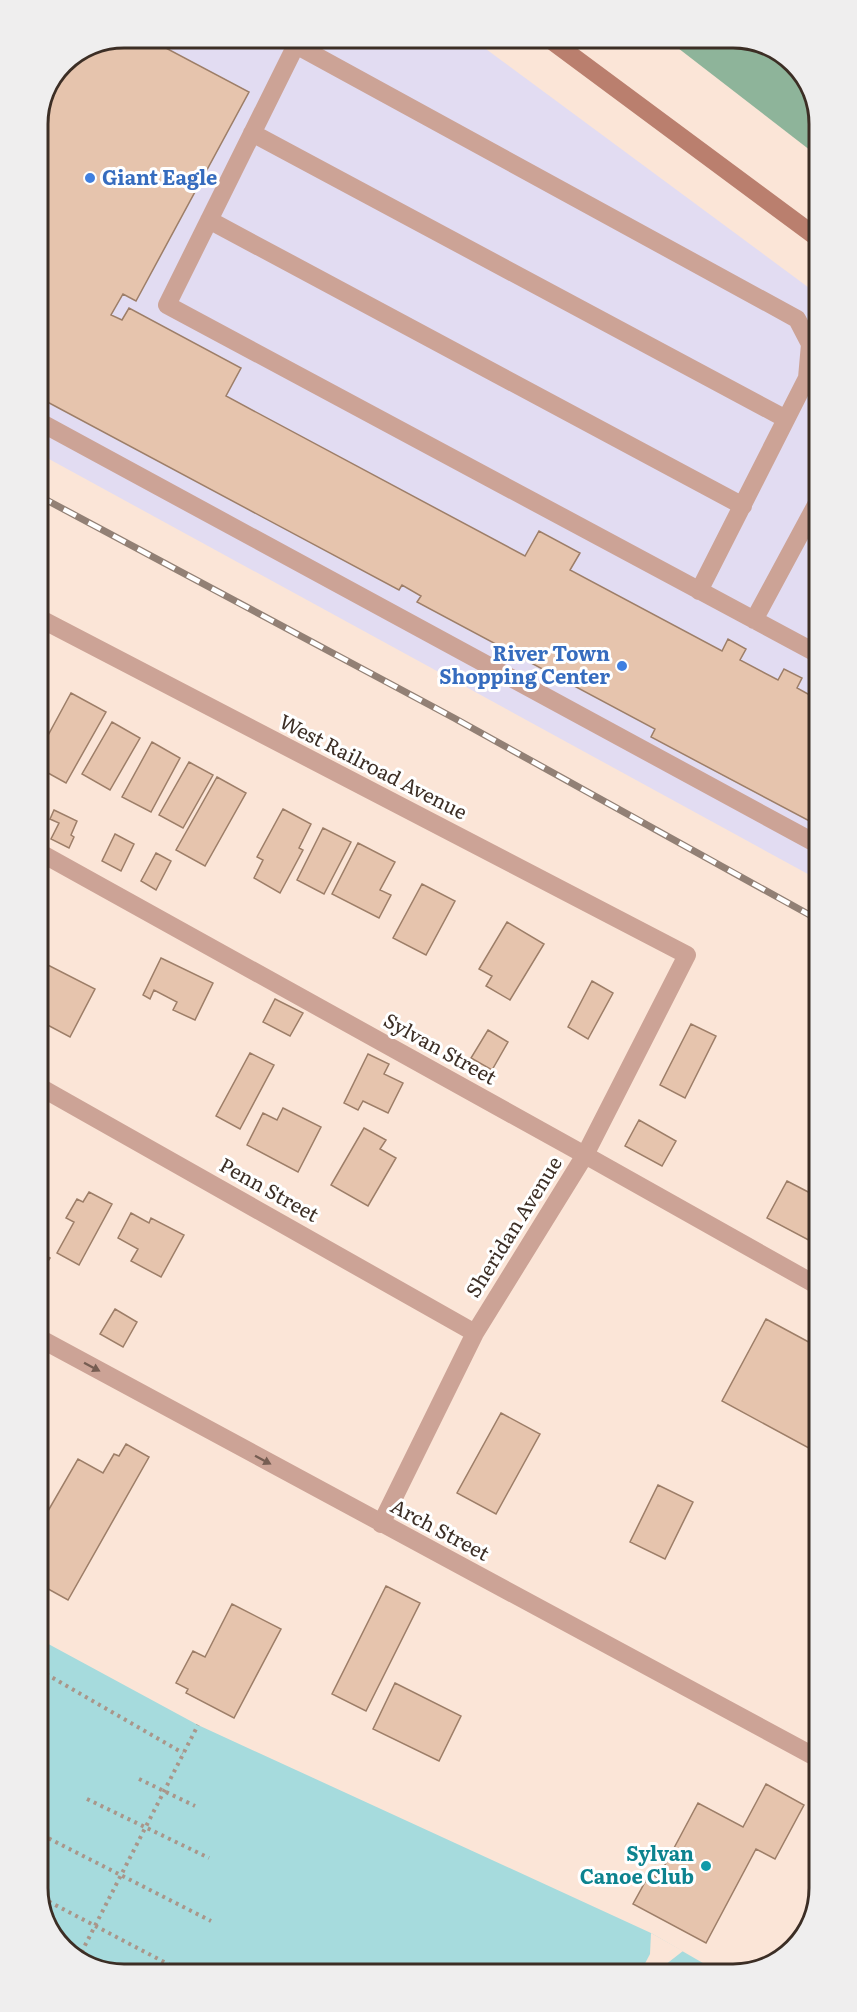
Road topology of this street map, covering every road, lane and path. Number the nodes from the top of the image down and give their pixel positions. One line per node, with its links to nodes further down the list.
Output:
1 (289, 48): 4 (street)
2 (306, 48): 7 (street)
3 (561, 48): 6 (main road)
4 (252, 133): 5 (street); 9 (street)
5 (209, 220): 11 (street); 13 (street)
6 (809, 232)
7 (809, 342)
8 (809, 372): 9 (street)
9 (786, 419): 11 (street)
10 (48, 426): 17 (street)
11 (743, 506): 13 (street)
12 (809, 518): 14 (street)
13 (699, 591): 14 (street)
14 (754, 620): 16 (street)
15 (48, 623): 19 (street, West Railroad Avenue)
16 (809, 648)
17 (809, 840)
18 (48, 857): 21 (street, Sylvan Street)
19 (687, 956): 21 (street, Sheridan Avenue)
20 (48, 1092): 23 (street, Penn Street)
21 (585, 1155): 22 (street, Sylvan Street); 23 (street, Sheridan Avenue)
22 (809, 1282)
23 (475, 1333): 25 (street, Sheridan Avenue)
24 (48, 1344): 25 (street, Arch Street, one-way to 25)
25 (381, 1524): 29 (street, Arch Street)
26 (48, 1675): 28 (path)
27 (198, 1725): 28 (path)
28 (183, 1753): 31 (path)
29 (809, 1754)
30 (139, 1779): 31 (path)
31 (165, 1790): 33 (path); 34 (path)
32 (87, 1799): 34 (path)
33 (195, 1806)
34 (146, 1829): 36 (path); 37 (path)
35 (48, 1838): 37 (path)
36 (209, 1858)
37 (122, 1876): 39 (path); 40 (path)
38 (49, 1902): 40 (path)
39 (212, 1921)
40 (96, 1927): 41 (path); 42 (path)
41 (82, 1951)
42 (168, 1964)

